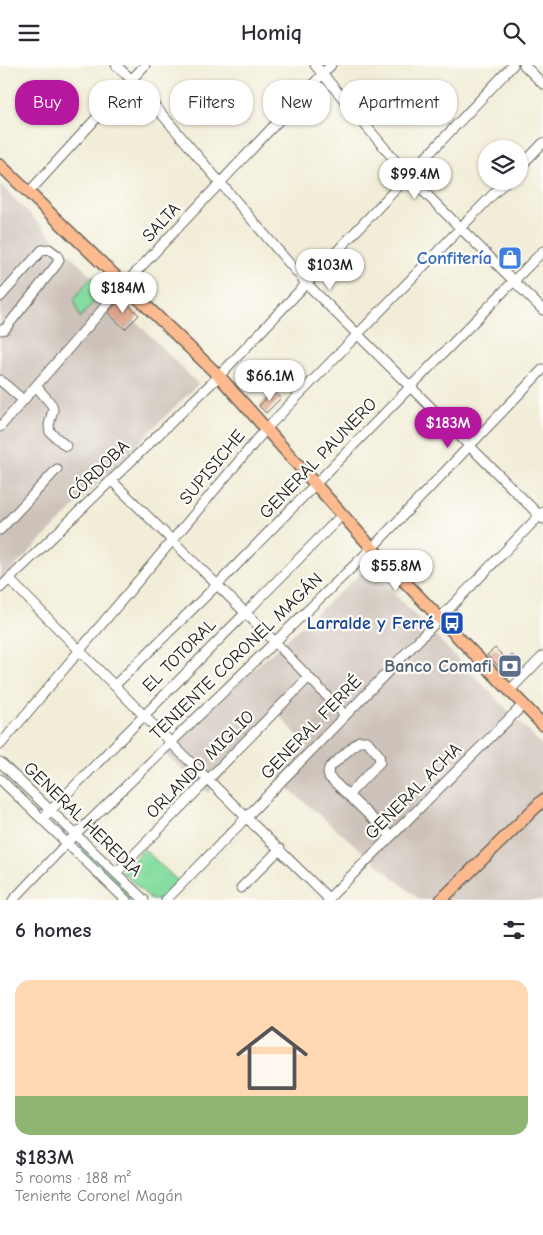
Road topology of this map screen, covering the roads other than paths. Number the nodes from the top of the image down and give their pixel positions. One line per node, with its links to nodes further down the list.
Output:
1 (116, 65): 8 (street)
2 (145, 65): 8 (street)
3 (315, 65): 7 (street)
4 (331, 65): 7 (street, SALTA)
5 (513, 65): 13 (street, CÓRDOBA)
6 (524, 65): 9 (street)
7 (322, 74): 13 (street); 14 (street, SALTA)
8 (131, 79): 14 (street); 16 (street)
9 (543, 84)
10 (543, 143): 11 (street)
11 (528, 159)
12 (0, 165): 16 (main road)
13 (408, 176): 17 (street); 20 (street, CÓRDOBA)
14 (220, 183): 20 (street); 21 (street, SALTA)
15 (497, 190): 17 (street, SUPISICHE)
16 (29, 192): 21 (main road)
17 (461, 227): 19 (street); 25 (street, SUPISICHE)
18 (543, 251): 19 (street, GENERAL PAUNERO)
19 (515, 281): 23 (street); 30 (street, GENERAL PAUNERO)
20 (306, 283): 25 (street); 27 (street, CÓRDOBA)
21 (124, 285): 27 (main road); 29 (street, SALTA)
22 (0, 297): 24 (street)
23 (543, 310)
24 (0, 330)
25 (357, 335): 30 (street); 33 (street, SUPISICHE)
26 (543, 369): 34 (street, TENIENTE CORONEL MAGÁN)
27 (219, 376): 33 (main road); 37 (street, CÓRDOBA)
28 (0, 380): 31 (street)
29 (36, 386): 31 (street, SALTA); 35 (street)
30 (410, 387): 34 (street); 38 (street, GENERAL PAUNERO)
31 (23, 400): 32 (street, SALTA)
32 (0, 427)
33 (266, 429): 38 (main road); 42 (street, SUPISICHE)
34 (469, 445): 40 (street); 43 (street, TENIENTE CORONEL MAGÁN)
35 (66, 446)
36 (57, 469): 41 (street)
37 (111, 480): 42 (street); 44 (street, CÓRDOBA)
38 (315, 485): 39 (main road); 45 (street, GENERAL PAUNERO)
39 (342, 515): 43 (main road); 47 (street, EL TOTORAL)
40 (542, 516): 48 (street, GENERAL FERRÉ)
41 (0, 530)
42 (173, 540): 45 (street); 50 (street, SUPISICHE)
43 (372, 548): 48 (main road); 49 (street, TENIENTE CORONEL MAGÁN)
44 (9, 579): 46 (street, CÓRDOBA); 50 (street)
45 (217, 585): 47 (street); 53 (street, GENERAL PAUNERO)
46 (0, 588)
47 (244, 612): 49 (street); 56 (street, EL TOTORAL)
48 (439, 617): 54 (main road); 57 (street, GENERAL FERRÉ)
49 (274, 641): 52 (street); 59 (street, TENIENTE CORONEL MAGÁN)
50 (79, 649): 53 (street); 60 (street, SUPISICHE)
51 (543, 655): 54 (street)
52 (308, 678): 57 (street); 63 (street, ORLANDO MIGLIO)
53 (115, 685): 56 (street)
54 (510, 690): 55 (main road)
55 (523, 705): 58 (main road); 70 (street, GENERAL ACHA)
56 (143, 715): 59 (street); 66 (street, EL TOTORAL)
57 (345, 715): 67 (street, GENERAL FERRÉ)
58 (543, 725)
59 (170, 742): 63 (street); 69 (street, TENIENTE CORONEL MAGÁN)
60 (0, 745)
61 (0, 762): 66 (street, GENERAL HEREDIA)
62 (0, 779): 68 (street, GENERAL HEREDIA)
63 (208, 779): 67 (street); 73 (street, ORLANDO MIGLIO)
64 (348, 795): 64 (street); 70 (street)
65 (543, 800): 80 (main road)
66 (50, 810): 68 (street, EL TOTORAL); 69 (street, GENERAL HEREDIA)
67 (247, 817): 72 (street); 79 (street, GENERAL FERRÉ)
68 (42, 819): 71 (street, GENERAL HEREDIA)
69 (75, 834): 71 (street, TENIENTE CORONEL MAGÁN); 73 (street, GENERAL HEREDIA)
70 (391, 836): 75 (street, GENERAL ACHA)
71 (67, 843): 76 (street, TENIENTE CORONEL MAGÁN); 77 (street, GENERAL HEREDIA)
72 (280, 849): 74 (street); 75 (street)
73 (116, 873): 78 (street, GENERAL HEREDIA)
74 (242, 888)
75 (328, 899)
76 (12, 900)
77 (126, 900)
78 (144, 900)
79 (166, 900)
80 (441, 900)

